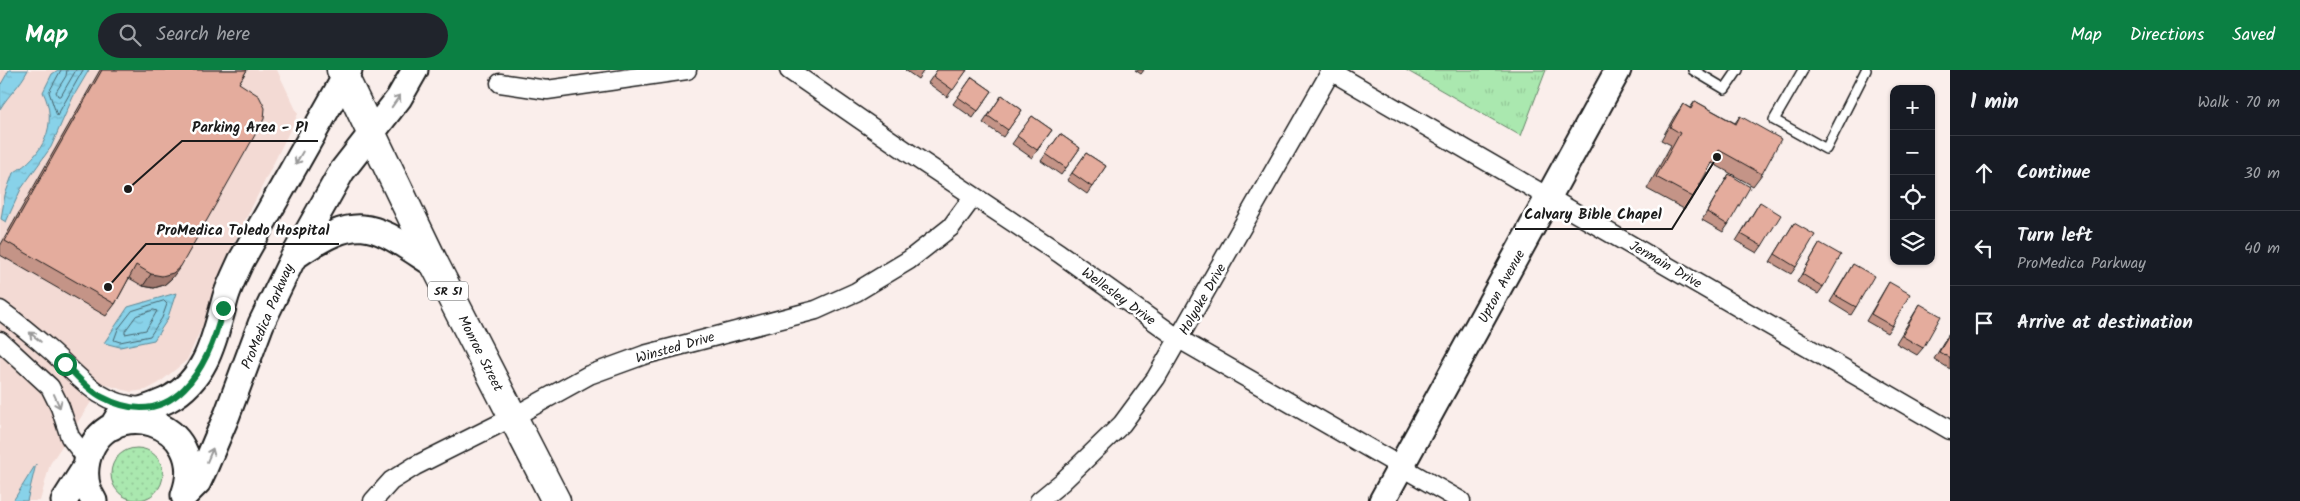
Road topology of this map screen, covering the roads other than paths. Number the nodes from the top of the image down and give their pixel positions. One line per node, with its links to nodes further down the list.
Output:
1 (415, 70): 12 (street, ProMedica Parkway, one-way to 1)
2 (687, 70): 11 (street)
3 (789, 70): 13 (street, Wellesley Drive)
4 (1618, 70): 14 (street, Upton Avenue)
5 (1693, 70): 6 (lane)
6 (1738, 70)
7 (1803, 70): 8 (lane)
8 (1866, 70)
9 (1330, 71): 14 (street, Jermain Drive); 18 (street, Holyoke Drive)
10 (345, 73): 12 (main road, Monroe Street / SR 51); 20 (street, one-way to 20)
11 (500, 83)
12 (372, 133): 15 (street, ProMedica Parkway); 16 (main road, Monroe Street / SR 51)
13 (973, 197): 18 (street, Wellesley Drive); 21 (street, Winsted Drive)
14 (1550, 197): 23 (street, Jermain Drive); 25 (street, Upton Avenue)
15 (292, 258): 16 (street); 26 (street, ProMedica Parkway, one-way to 15)
16 (435, 265): 21 (main road, Monroe Street / SR 51)
17 (0, 310): 20 (street, one-way to 17)
18 (1179, 339): 25 (street, Wellesley Drive); 31 (street, Holyoke Drive)
19 (0, 340): 24 (street, one-way to 24)
20 (147, 408): 22 (street)
21 (513, 416): 29 (street, Winsted Drive); 30 (main road, Monroe Street / SR 51)
22 (112, 427): 24 (street); 26 (street)
23 (1950, 430)
24 (86, 464): 27 (street); 28 (street)
25 (1402, 466): 32 (street, Upton Avenue); 33 (street, Wellesley Drive)
26 (183, 498)
27 (64, 501)
28 (94, 501)
29 (373, 501)
30 (556, 501)
31 (1039, 501)
32 (1382, 501)
33 (1461, 501)

